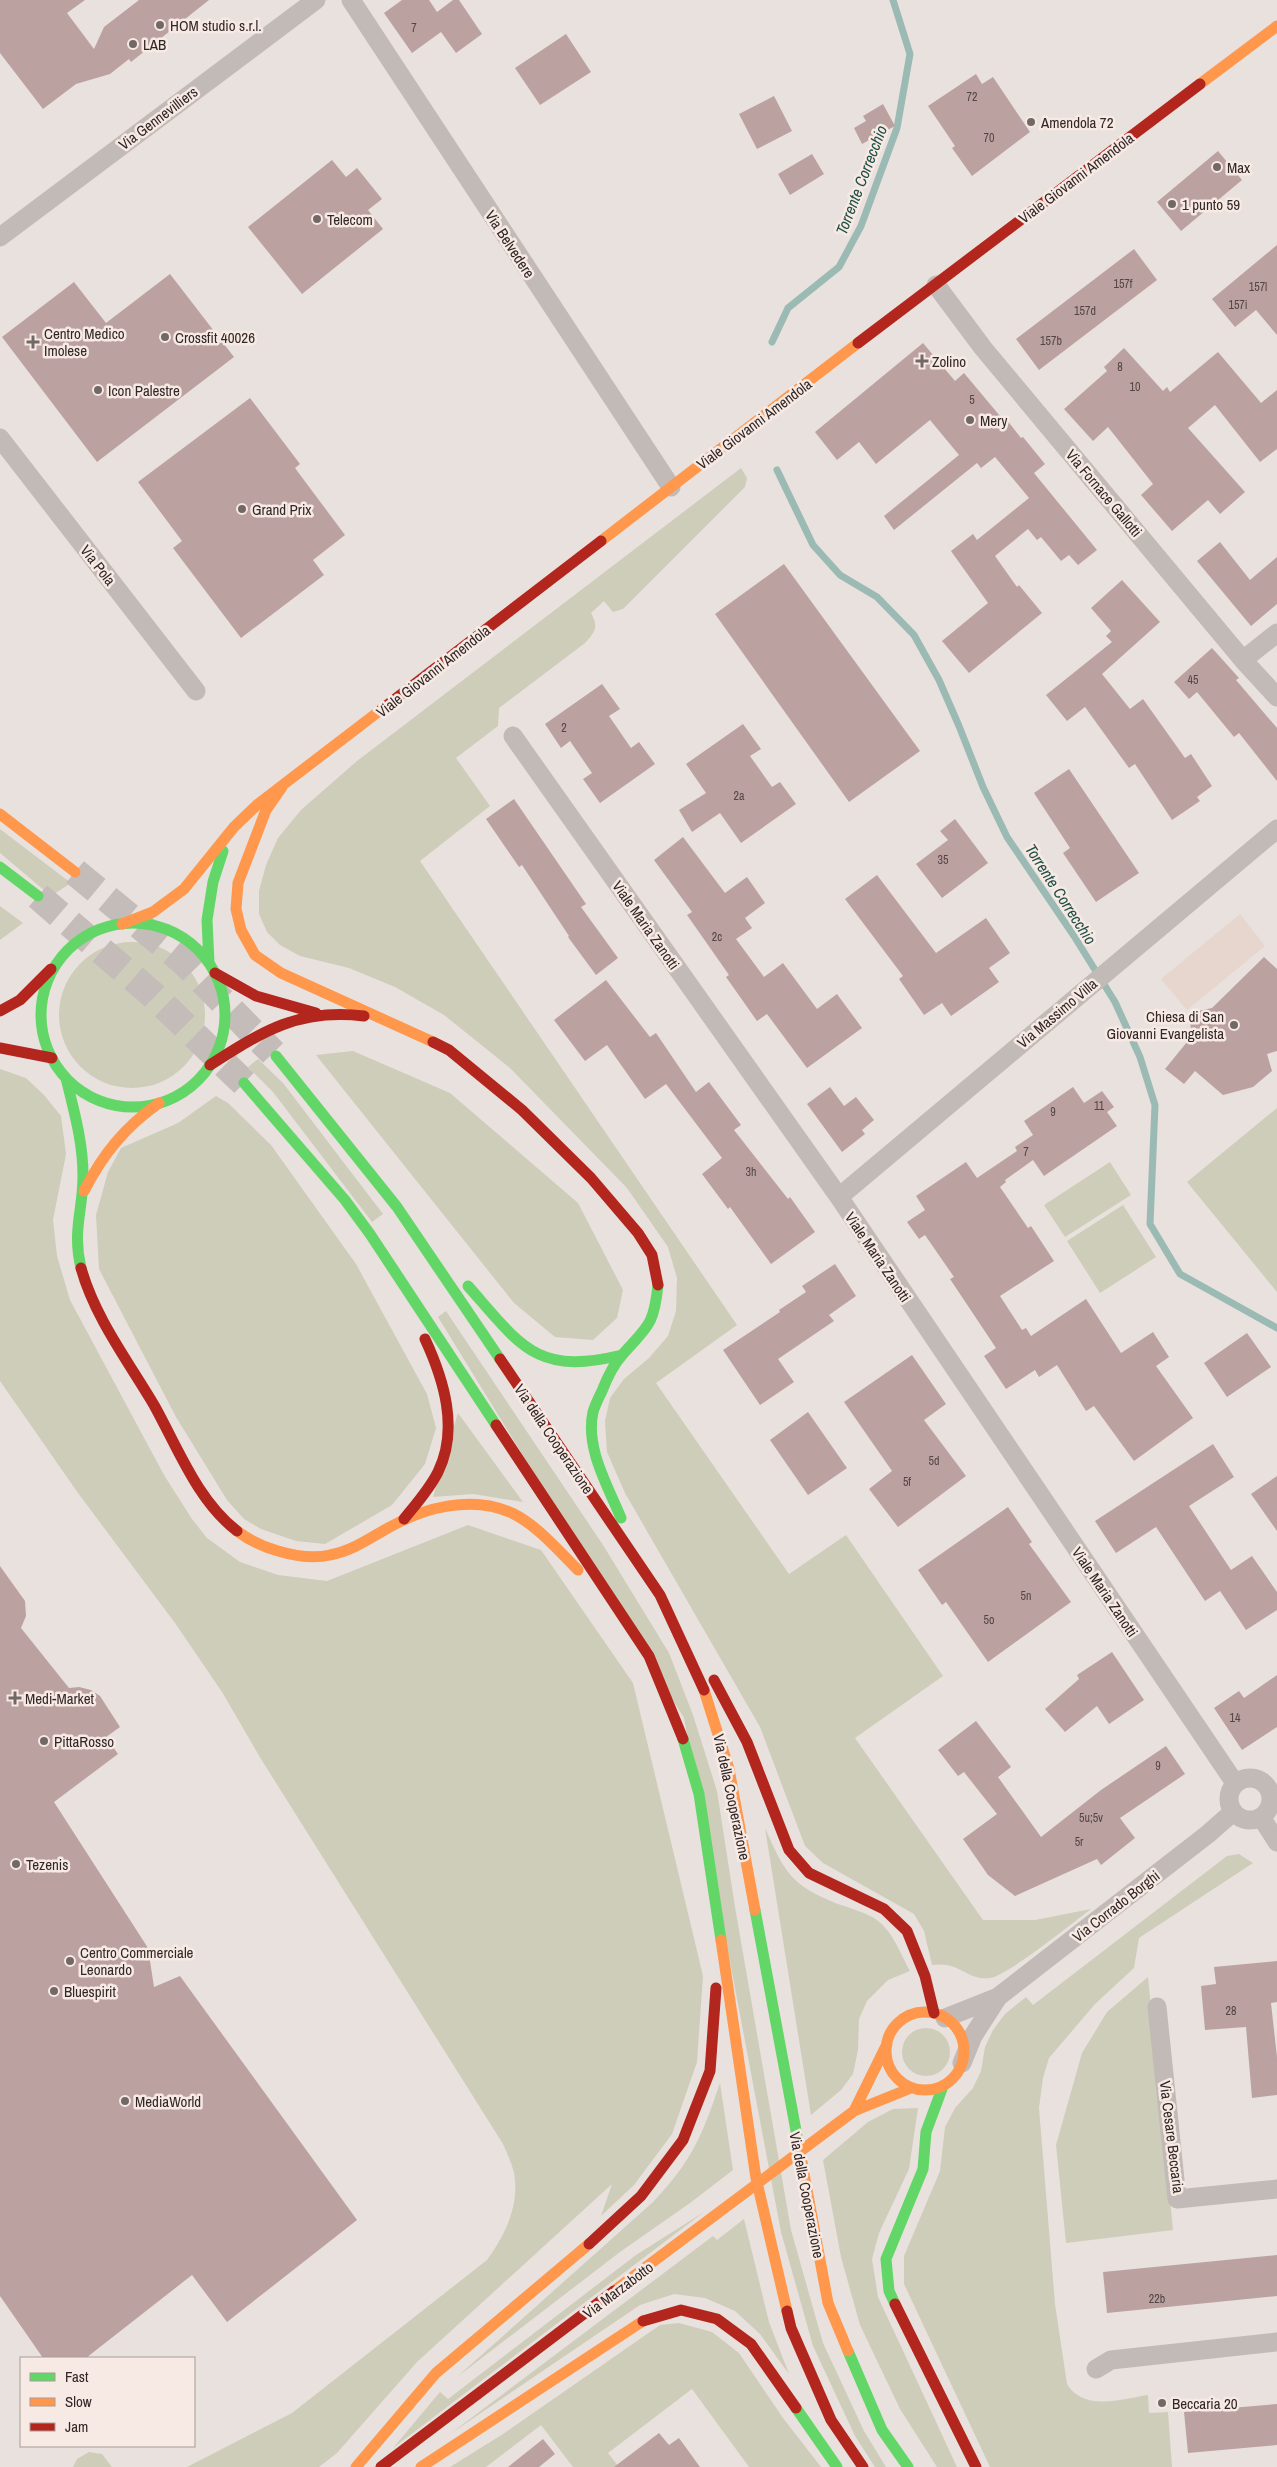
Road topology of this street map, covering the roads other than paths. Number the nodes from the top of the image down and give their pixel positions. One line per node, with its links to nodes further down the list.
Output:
1 (316, 0): 4 (street, Via Gennevilliers)
2 (351, 0): 7 (street, Via Belvedere)
3 (1277, 26): 5 (main road, Viale Giovanni Amendola)
4 (0, 237)
5 (936, 285): 7 (main road, Viale Giovanni Amendola); 9 (street, Via Fornace Gallotti)
6 (0, 438): 10 (street, Via Pola)
7 (671, 487): 13 (main road, Viale Giovanni Amendola)
8 (1277, 633): 9 (street)
9 (1243, 660): 11 (street, Via Fornace Gallotti)
10 (196, 691)
11 (1277, 697)
12 (513, 736): 34 (street, Viale Maria Zanotti)
13 (282, 787): 15 (main road, Viale Giovanni Amendola); 25 (main road)
14 (0, 814): 18 (main road)
15 (234, 827): 20 (main road, Viale Giovanni Amendola); 22 (main road, Viale Giovanni Amendola)
16 (1277, 829): 34 (street, Via Massimo Villa)
17 (0, 867): 19 (main road)
18 (76, 872)
19 (38, 896)
20 (122, 924): 21 (main road); 22 (main road)
21 (60, 959): 23 (main road); 28 (main road)
22 (212, 968): 24 (main road); 29 (main road)
23 (0, 1011)
24 (320, 1014): 25 (main road); 29 (main road)
25 (390, 1021): 37 (main road)
26 (0, 1048): 28 (main road)
27 (276, 1056): 35 (main road, Via della Cooperazione)
28 (52, 1058): 30 (main road)
29 (210, 1065): 32 (main road)
30 (66, 1078): 32 (main road); 33 (main road)
31 (244, 1083): 36 (main road)
32 (159, 1103): 33 (main road)
33 (82, 1195): 38 (main road)
34 (838, 1197): 43 (street, Viale Maria Zanotti)
35 (397, 1207): 37 (main road); 39 (main road, Via della Cooperazione)
36 (370, 1234): 38 (main road); 41 (main road)
37 (622, 1355): 39 (main road)
38 (404, 1519): 41 (main road)
39 (660, 1595): 40 (main road, Via della Cooperazione)
40 (665, 1606): 50 (main road); 64 (main road, Via della Cooperazione)
41 (649, 1656): 47 (main road)
42 (1271, 1779): 43 (street); 45 (street)
43 (1234, 1783): 44 (street)
44 (1233, 1812): 45 (street); 48 (street, Via Corrado Borghi)
45 (1261, 1817): 46 (street)
46 (1277, 1842)
47 (718, 1926): 59 (main road); 63 (main road)
48 (998, 1998): 50 (street, Via Corrado Borghi); 52 (street, Via Corrado Borghi)
49 (1157, 2008): 56 (street, Via Cesare Beccaria)
50 (939, 2015): 51 (main road); 52 (main road)
51 (887, 2044): 54 (main road); 55 (main road, Via Marzabotto)
52 (962, 2063): 53 (main road)
53 (943, 2086): 54 (main road); 65 (main road)
54 (911, 2088): 55 (main road, Via Marzabotto)
55 (854, 2111): 60 (main road, Via Marzabotto)
56 (1277, 2189)
57 (1277, 2342): 58 (street)
58 (1096, 2369)
59 (356, 2467)
60 (381, 2467)
61 (421, 2467): 62 (main road)
62 (837, 2467)
63 (863, 2467)
64 (908, 2467)
65 (976, 2467)

